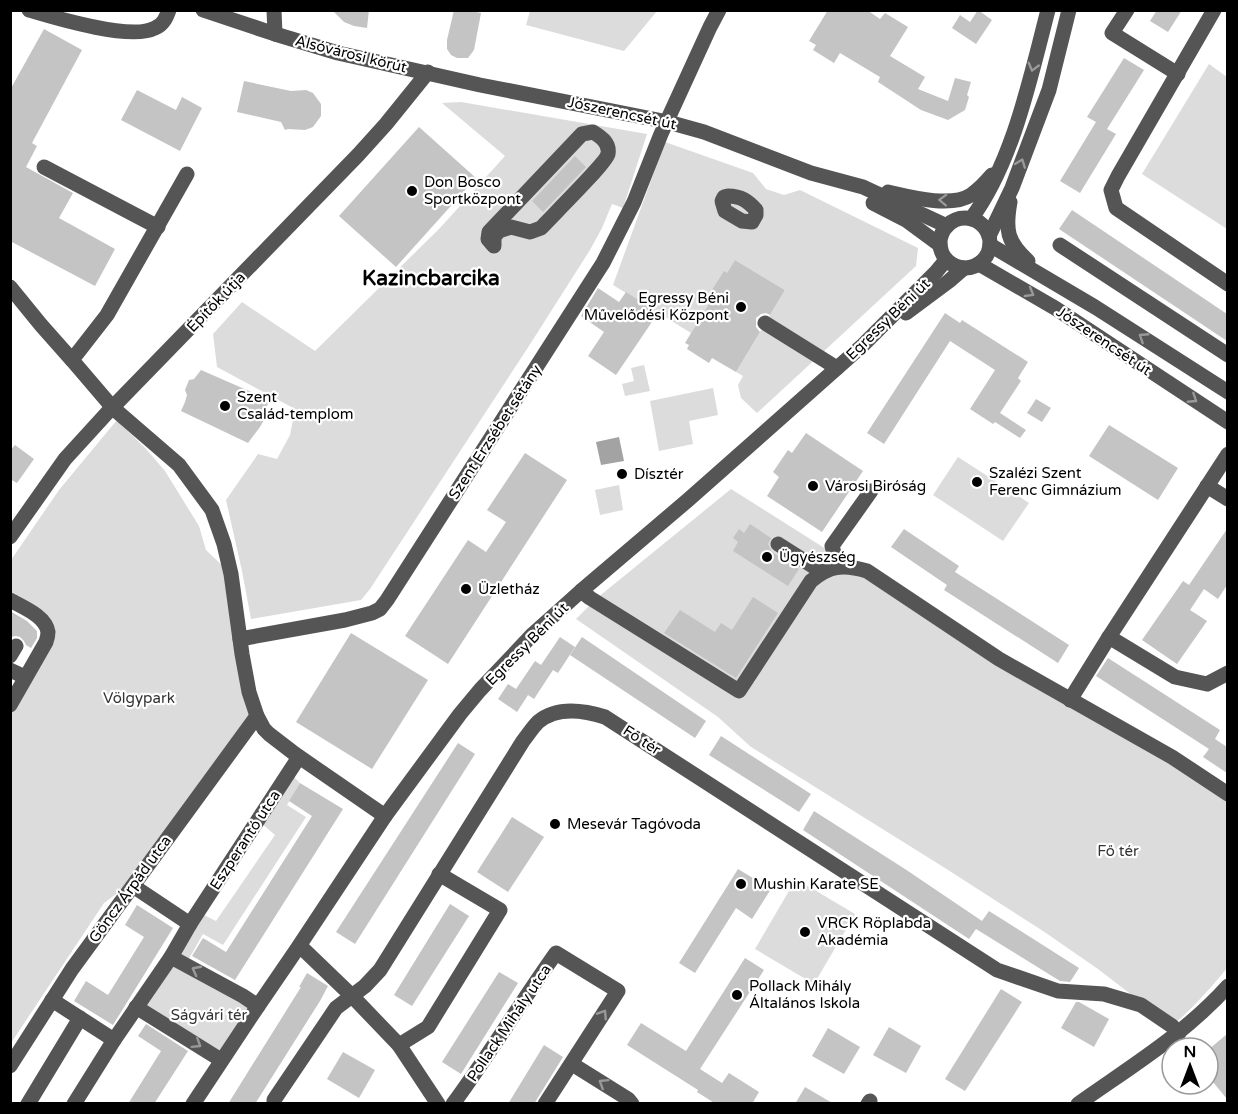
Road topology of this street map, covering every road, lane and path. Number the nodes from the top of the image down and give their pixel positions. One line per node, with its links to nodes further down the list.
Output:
1 (29, 10): 2 (street)
2 (169, 10)
3 (203, 10): 10 (street, Alsóvárosi körút)
4 (274, 10): 10 (street, Alsóvárosi körút)
5 (719, 10): 13 (street, Szent Erzsébet sétány)
6 (1048, 10): 14 (street, one-way to 14)
7 (1069, 10): 19 (street, one-way to 7)
8 (1127, 10): 12 (street)
9 (1214, 10): 12 (street)
10 (275, 34): 11 (street, Alsóvárosi körút)
11 (428, 72): 13 (street, Jószerencsét út); 38 (street, Építők útja)
12 (1178, 74): 30 (street)
13 (668, 122): 16 (street, Jószerencsét út); 51 (street, Szent Erzsébet sétány)
14 (1005, 159): 18 (street, one-way to 18); 20 (street)
15 (44, 167): 22 (street)
16 (811, 172): 18 (street, Jószerencsét út); 24 (street, Jószerencsét út)
17 (188, 174): 22 (street)
18 (863, 188): 21 (street, Jószerencsét út)
19 (1012, 188): 23 (street); 29 (street)
20 (971, 219): 21 (street); 23 (street)
21 (947, 226): 24 (street)
22 (158, 227): 35 (street)
23 (989, 240): 28 (street); 29 (street, Jószerencsét út)
24 (940, 245): 27 (street)
25 (1060, 245): 34 (street)
26 (494, 246): 26 (street)
27 (946, 260): 28 (street); 33 (street, Egressy Béni út)
28 (972, 266): 33 (street); 39 (street, Jószerencsét út, one-way to 39)
29 (1043, 275): 37 (street, Jószerencsét út, one-way to 29)
30 (1227, 284)
31 (10, 287): 35 (street)
32 (765, 323): 36 (street)
33 (863, 345): 36 (street, Egressy Béni út)
34 (1227, 355)
35 (72, 360): 38 (street)
36 (837, 368): 48 (street, Egressy Béni út)
37 (1227, 392)
38 (113, 408): 44 (street, Építők útja); 51 (street)
39 (1227, 422)
40 (1227, 454): 41 (street)
41 (1207, 486): 43 (street); 50 (street)
42 (871, 491): 46 (street)
43 (1227, 499)
44 (10, 537)
45 (778, 543): 47 (street)
46 (838, 567): 47 (street); 55 (street)
47 (822, 572): 48 (street)
48 (581, 591): 60 (street, Egressy Béni út)
49 (10, 600): 54 (street)
50 (1109, 637): 53 (street); 55 (street)
51 (240, 639): 57 (street)
52 (10, 670): 54 (street)
53 (1227, 673)
54 (25, 677): 56 (street)
55 (1070, 700): 59 (street)
56 (10, 705)
57 (257, 716): 58 (street); 62 (street, Göncz Árpád utca)
58 (299, 757): 60 (street); 63 (street, Eszperantó utca)
59 (1227, 794)
60 (385, 816): 64 (street, Egressy Béni út)
61 (439, 874): 67 (street); 72 (street, Fő tér); 74 (street)
62 (133, 885): 63 (street); 68 (street, Göncz Árpád utca)
63 (190, 924): 65 (street, Eszperantó utca)
64 (300, 946): 67 (street); 69 (street, Egressy Béni út)
65 (171, 957): 69 (street, one-way to 65); 70 (street, Eszperantó utca)
66 (1227, 986): 72 (street)
67 (352, 996): 74 (street); 81 (street)
68 (52, 1000): 71 (street); 77 (street, Göncz Árpád utca)
69 (258, 1006): 75 (street, Egressy Béni út)
70 (136, 1007): 73 (street, Eszperantó utca); 75 (street, one-way to 75)
71 (80, 1018): 73 (street); 78 (street)
72 (1179, 1033): 86 (street)
73 (114, 1040): 79 (street, Eszperantó utca)
74 (399, 1045): 82 (street)
75 (222, 1060): 80 (street, Egressy Béni út)
76 (572, 1064): 83 (street, Pollack Mihály utca, one-way to 83); 84 (street, Pollack Mihály utca); 85 (street, one-way to 76)
77 (10, 1066)
78 (28, 1104)
79 (74, 1104)
80 (193, 1104)
81 (274, 1104)
82 (438, 1104)
83 (453, 1104)
84 (545, 1104)
85 (632, 1104)
86 (1078, 1104)

